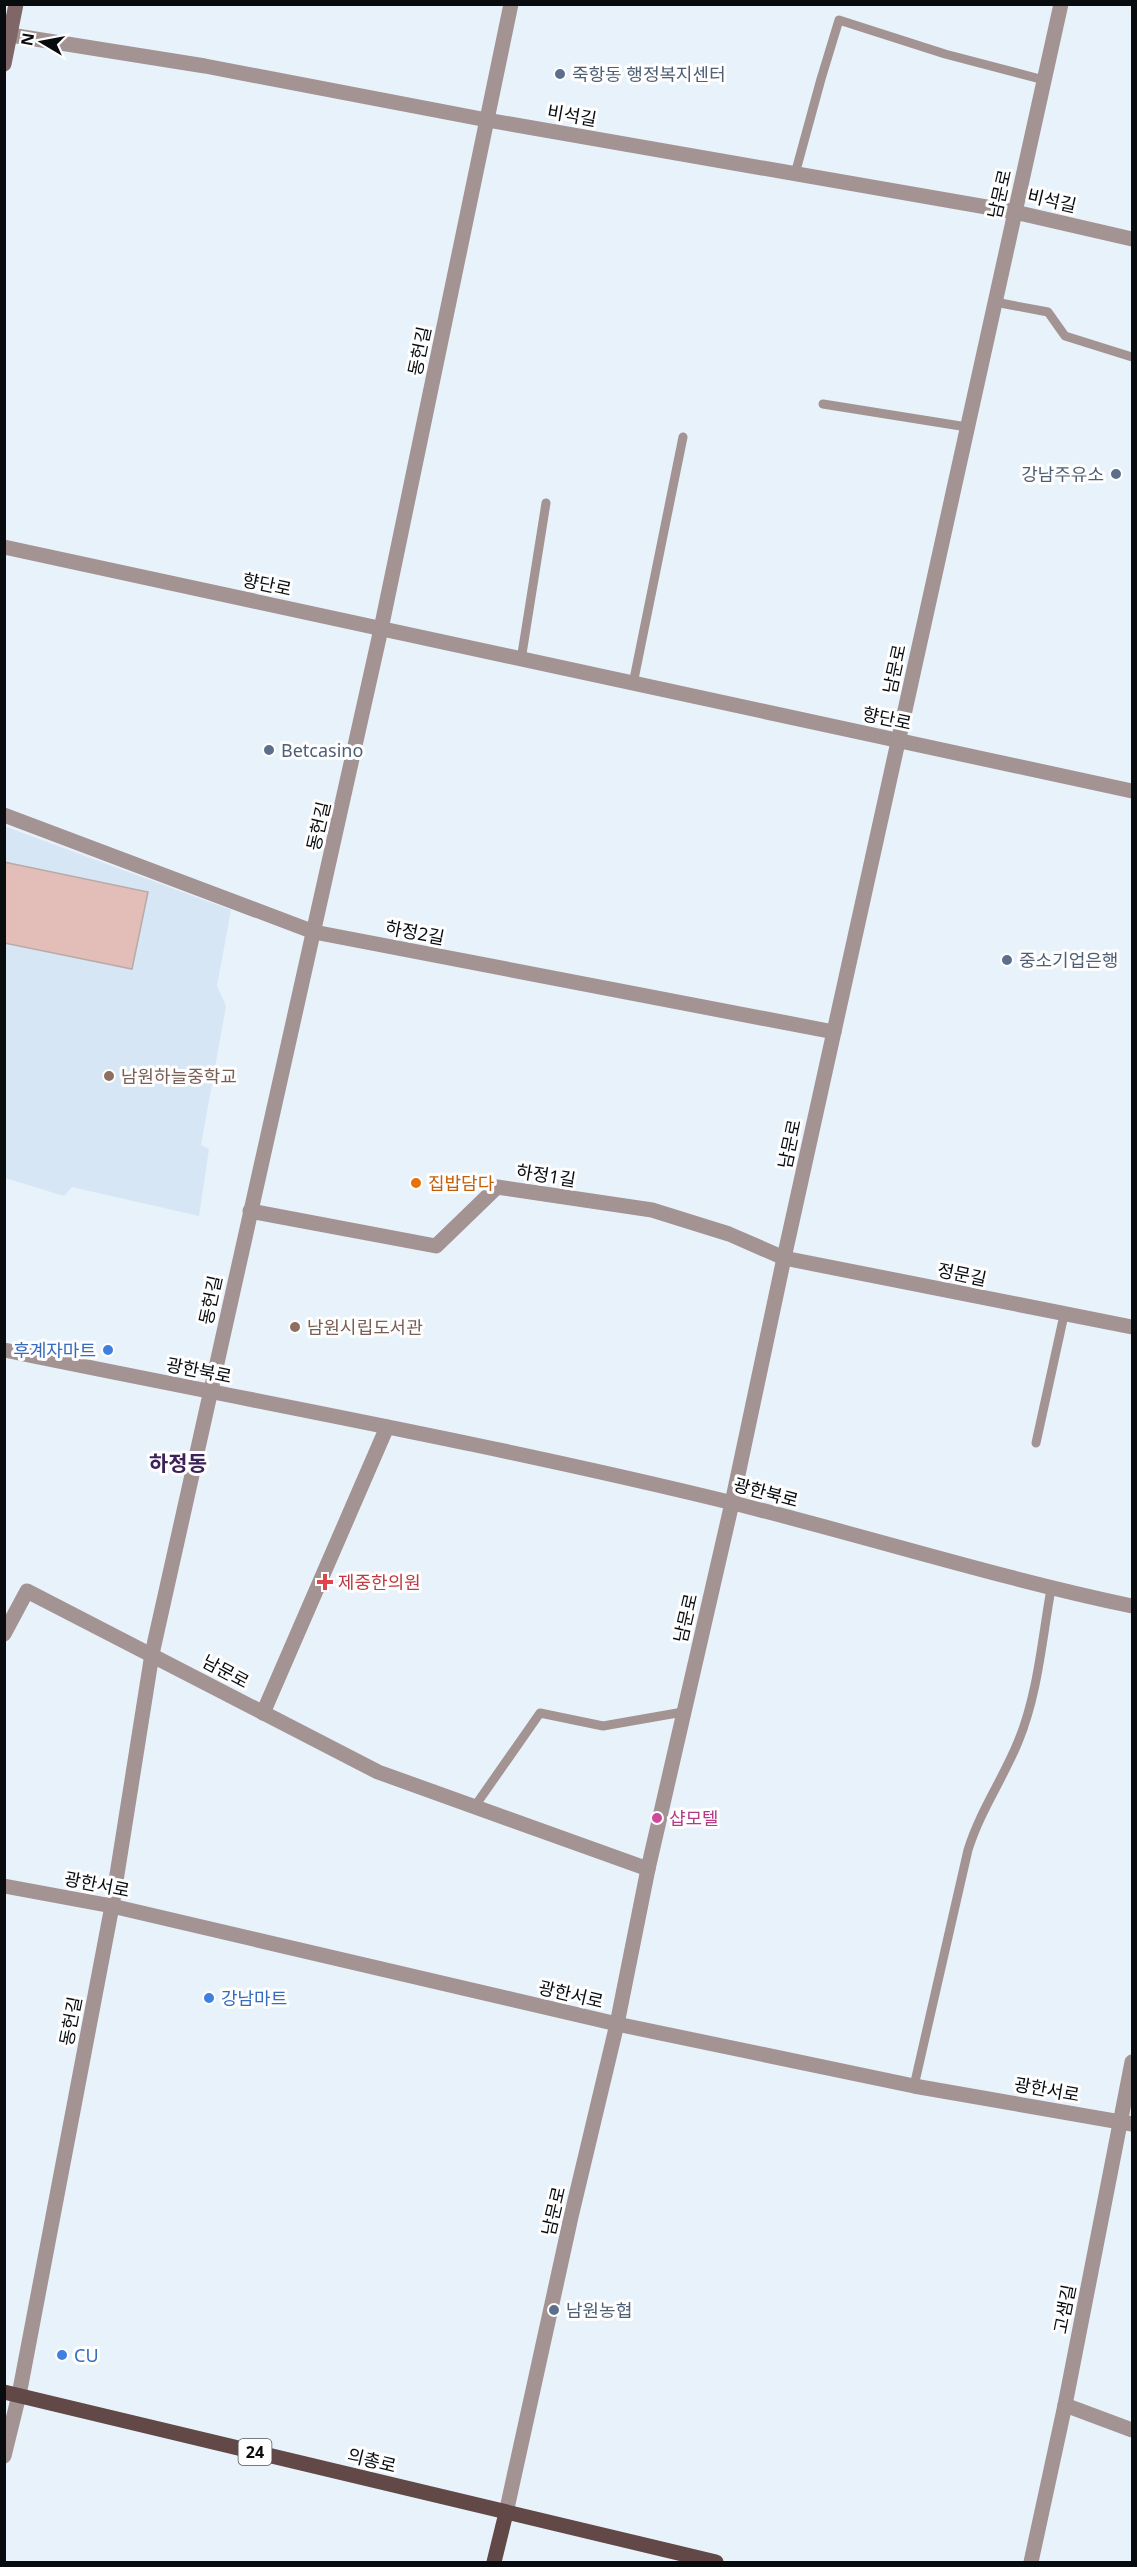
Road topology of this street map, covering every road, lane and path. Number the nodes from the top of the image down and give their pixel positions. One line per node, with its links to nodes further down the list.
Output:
1 (16, 4): 4 (street)
2 (511, 4): 7 (street, 동헌길)
3 (1061, 4): 6 (street, 남문로)
4 (7, 34): 5 (street); 7 (street, 비석길)
5 (4, 64)
6 (1044, 80): 8 (lane); 9 (street, 남문로)
7 (487, 120): 8 (street, 비석길); 18 (street, 동헌길)
8 (795, 174): 9 (street, 비석길)
9 (1015, 212): 10 (street, 비석길); 11 (street, 남문로)
10 (1132, 239)
11 (995, 302): 12 (lane); 14 (street, 남문로)
12 (1132, 357)
13 (823, 404): 14 (lane)
14 (967, 427): 21 (street, 남문로)
15 (683, 437): 20 (lane)
16 (546, 503): 19 (lane)
17 (4, 547): 18 (street, 향단로)
18 (381, 629): 19 (street, 향단로); 24 (street, 동헌길)
19 (521, 660): 20 (street, 향단로)
20 (633, 684): 21 (street, 향단로)
21 (898, 740): 22 (street, 향단로); 25 (street, 남문로)
22 (1132, 791)
23 (4, 815): 24 (street, 하정2길)
24 (314, 933): 25 (street, 하정2길); 26 (street, 동헌길)
25 (834, 1032): 27 (street, 남문로)
26 (250, 1211): 27 (street, 하정1길); 31 (street, 동헌길)
27 (784, 1258): 28 (street, 정문길); 34 (street, 남문로)
28 (1064, 1315): 29 (street, 정문길); 33 (lane)
29 (1132, 1327)
30 (4, 1350): 31 (street, 광한북로)
31 (210, 1393): 32 (street, 광한북로); 38 (street, 동헌길)
32 (387, 1426): 34 (street, 광한북로); 40 (street)
33 (1036, 1443)
34 (732, 1503): 35 (street, 광한북로); 39 (street, 남문로)
35 (1051, 1589): 36 (street, 광한북로); 47 (lane)
36 (1132, 1606)
37 (4, 1635): 38 (street)
38 (152, 1654): 40 (street, 남문로); 44 (street, 동헌길)
39 (683, 1712): 41 (lane); 42 (street, 남문로)
40 (263, 1713): 41 (street, 남문로)
41 (475, 1806): 42 (street, 남문로)
42 (648, 1869): 45 (street, 남문로)
43 (4, 1886): 44 (street, 광한서로)
44 (112, 1906): 45 (street, 광한서로); 49 (street, 동헌길)
45 (617, 2024): 47 (street, 광한서로); 53 (street, 남문로)
46 (1132, 2062): 48 (street, 고샘길)
47 (914, 2086): 48 (street, 광한서로)
48 (1126, 2123): 50 (street, 고샘길)
49 (12, 2393): 52 (street); 53 (main road, 의총로 / 24)
50 (1065, 2405): 51 (street); 56 (street, 고샘길)
51 (1132, 2430)
52 (4, 2456)
53 (506, 2513): 54 (main road, 남문로); 55 (main road, 의총로)
54 (494, 2562)
55 (716, 2562)
56 (1030, 2562)

